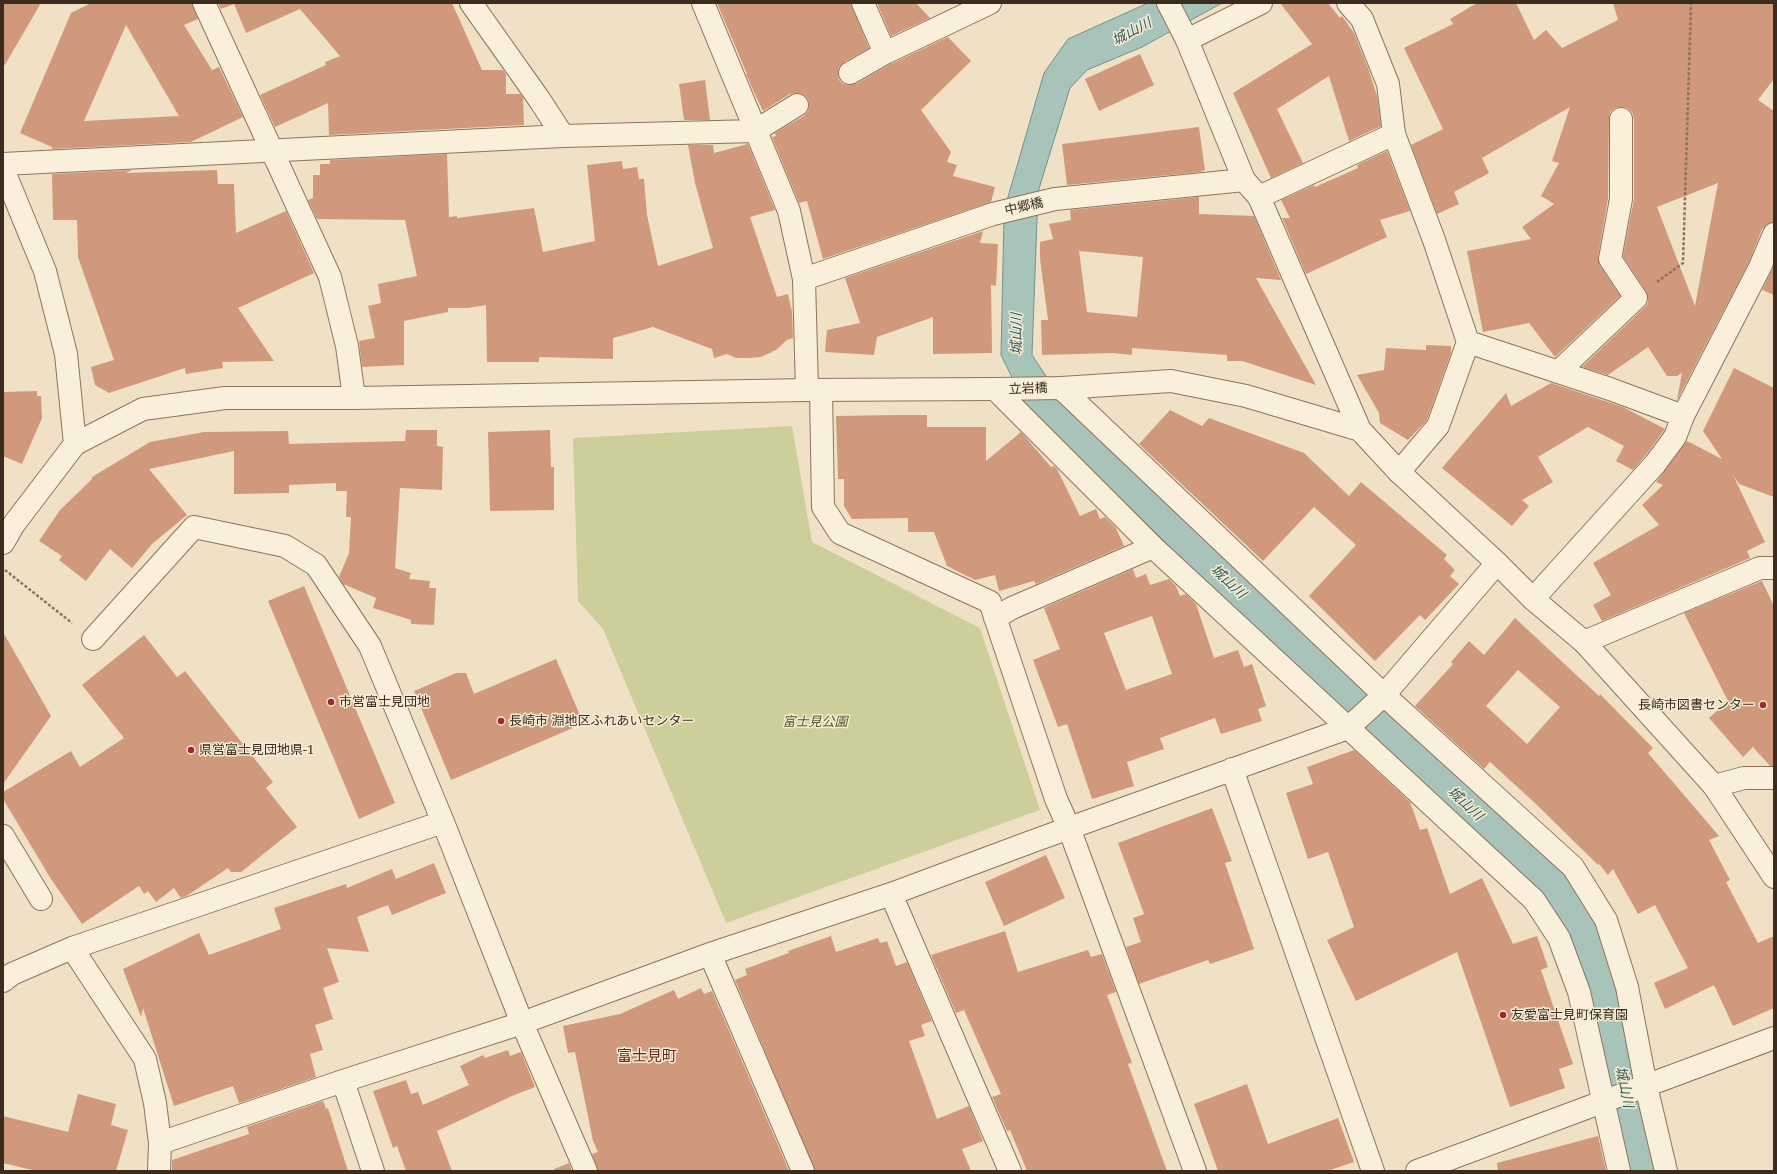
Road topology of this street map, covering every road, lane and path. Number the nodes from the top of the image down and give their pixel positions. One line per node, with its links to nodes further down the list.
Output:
1 (204, 3): 18 (street)
2 (471, 3): 17 (street)
3 (703, 3): 15 (street)
4 (863, 3): 11 (street)
5 (990, 3): 11 (street)
6 (1168, 3): 10 (street)
7 (1261, 3): 10 (street)
8 (1348, 3): 16 (street)
9 (1691, 3): 25 (path)
10 (1187, 40): 21 (street)
11 (885, 53): 12 (street)
12 (850, 73)
13 (798, 105): 15 (street)
14 (1621, 119): 25 (street)
15 (755, 131): 17 (street); 24 (street)
16 (1394, 134): 22 (street); 26 (street)
17 (562, 136): 18 (street)
18 (272, 150): 19 (street); 31 (street)
19 (3, 164)
20 (3, 168): 34 (street)
21 (1244, 180): 22 (street); 24 (street, 中郷橋)
22 (1259, 198): 33 (street)
23 (1774, 234): 32 (street)
24 (804, 279): 30 (street)
25 (1636, 298): 27 (street)
26 (1468, 342): 27 (street); 35 (street)
27 (1558, 372): 32 (street)
28 (1061, 388): 29 (street, 立岩橋); 33 (street, 立岩橋); 45 (street)
29 (995, 389): 30 (street, 立岩橋); 37 (street)
30 (814, 390): 31 (street, 立岩橋); 42 (street)
31 (354, 398): 34 (street, 立岩橋)
32 (1682, 416): 41 (street)
33 (1360, 430): 35 (street)
34 (75, 444): 36 (street)
35 (1398, 472): 38 (street)
36 (3, 543)
37 (1153, 547): 42 (street); 46 (street)
38 (1497, 563): 41 (street); 45 (street)
39 (1774, 568): 44 (street)
40 (3, 569): 43 (path)
41 (1533, 599): 44 (street)
42 (995, 618): 51 (street)
43 (93, 639): 50 (street)
44 (1584, 642): 49 (street)
45 (1384, 695): 46 (street); 62 (street)
46 (1348, 728): 47 (street); 63 (street)
47 (1232, 769): 51 (street); 71 (street)
48 (1774, 778): 49 (street)
49 (1714, 786): 53 (street)
50 (443, 822): 56 (street); 59 (street)
51 (1069, 828): 54 (street); 70 (street)
52 (3, 836): 55 (street)
53 (1774, 877)
54 (891, 894): 57 (street); 69 (street)
55 (40, 899)
56 (72, 948): 58 (street); 64 (street)
57 (710, 954): 59 (street); 68 (street)
58 (3, 981)
59 (522, 1023): 61 (street); 67 (street)
60 (1774, 1038): 62 (street)
61 (343, 1081): 64 (street); 66 (street)
62 (1646, 1086): 63 (street); 74 (street)
63 (1602, 1101): 72 (street); 73 (street)
64 (160, 1143): 65 (street)
65 (159, 1171)
66 (372, 1171)
67 (586, 1171)
68 (803, 1171)
69 (1010, 1171)
70 (1195, 1171)
71 (1373, 1171)
72 (1417, 1171)
73 (1619, 1171)
74 (1666, 1171)

